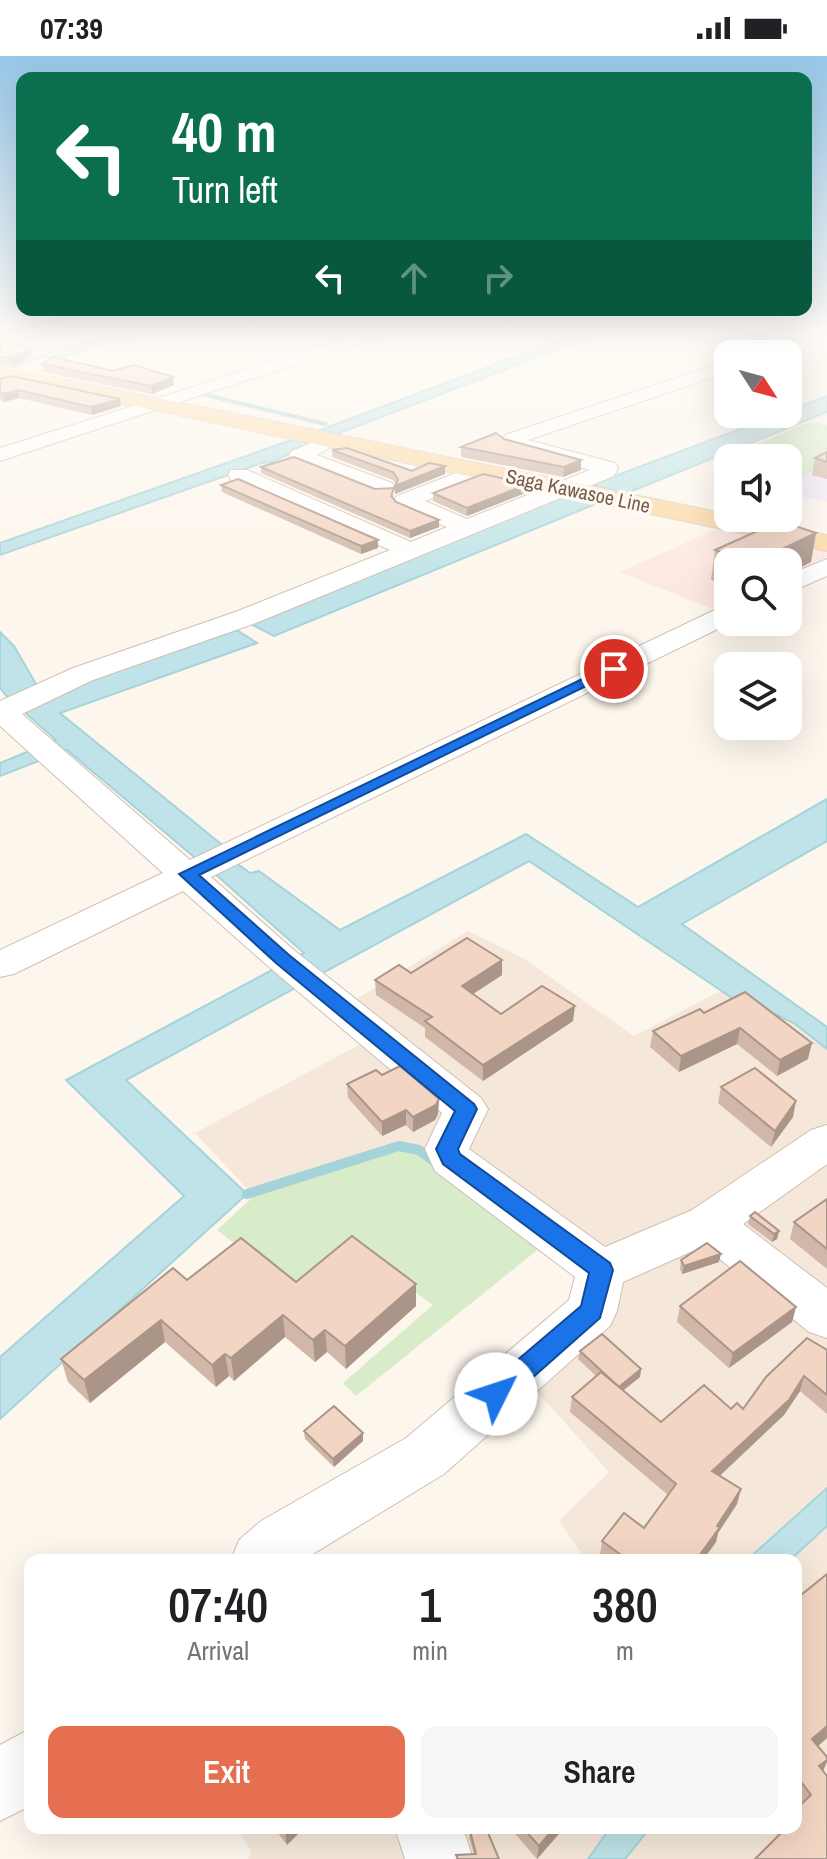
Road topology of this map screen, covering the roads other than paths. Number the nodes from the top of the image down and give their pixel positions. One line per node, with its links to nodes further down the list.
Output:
1 (115, 419): 5 (street)
2 (229, 419): 4 (main road, Saga Kawasoe Line)
3 (571, 419): 9 (street)
4 (332, 440): 6 (main road, Saga Kawasoe Line); 8 (street)
5 (0, 455)
6 (482, 471): 9 (main road, Saga Kawasoe Line); 10 (street)
7 (239, 475): 12 (street)
8 (384, 488)
9 (565, 488): 10 (street); 11 (main road, Saga Kawasoe Line)
10 (464, 526): 12 (street)
11 (827, 543)
12 (408, 549): 16 (street)
13 (827, 566): 14 (street)
14 (802, 578)
15 (714, 621): 17 (street)
16 (1, 711): 17 (street)
17 (188, 874): 18 (street); 21 (street)
18 (0, 965)
19 (827, 1141): 20 (street)
20 (709, 1223): 21 (street); 22 (street)
21 (601, 1270): 23 (street)
22 (827, 1317)
23 (278, 1554)
24 (24, 1767): 25 (street)
25 (0, 1788)
26 (431, 1834): 27 (street)
27 (439, 1859)

